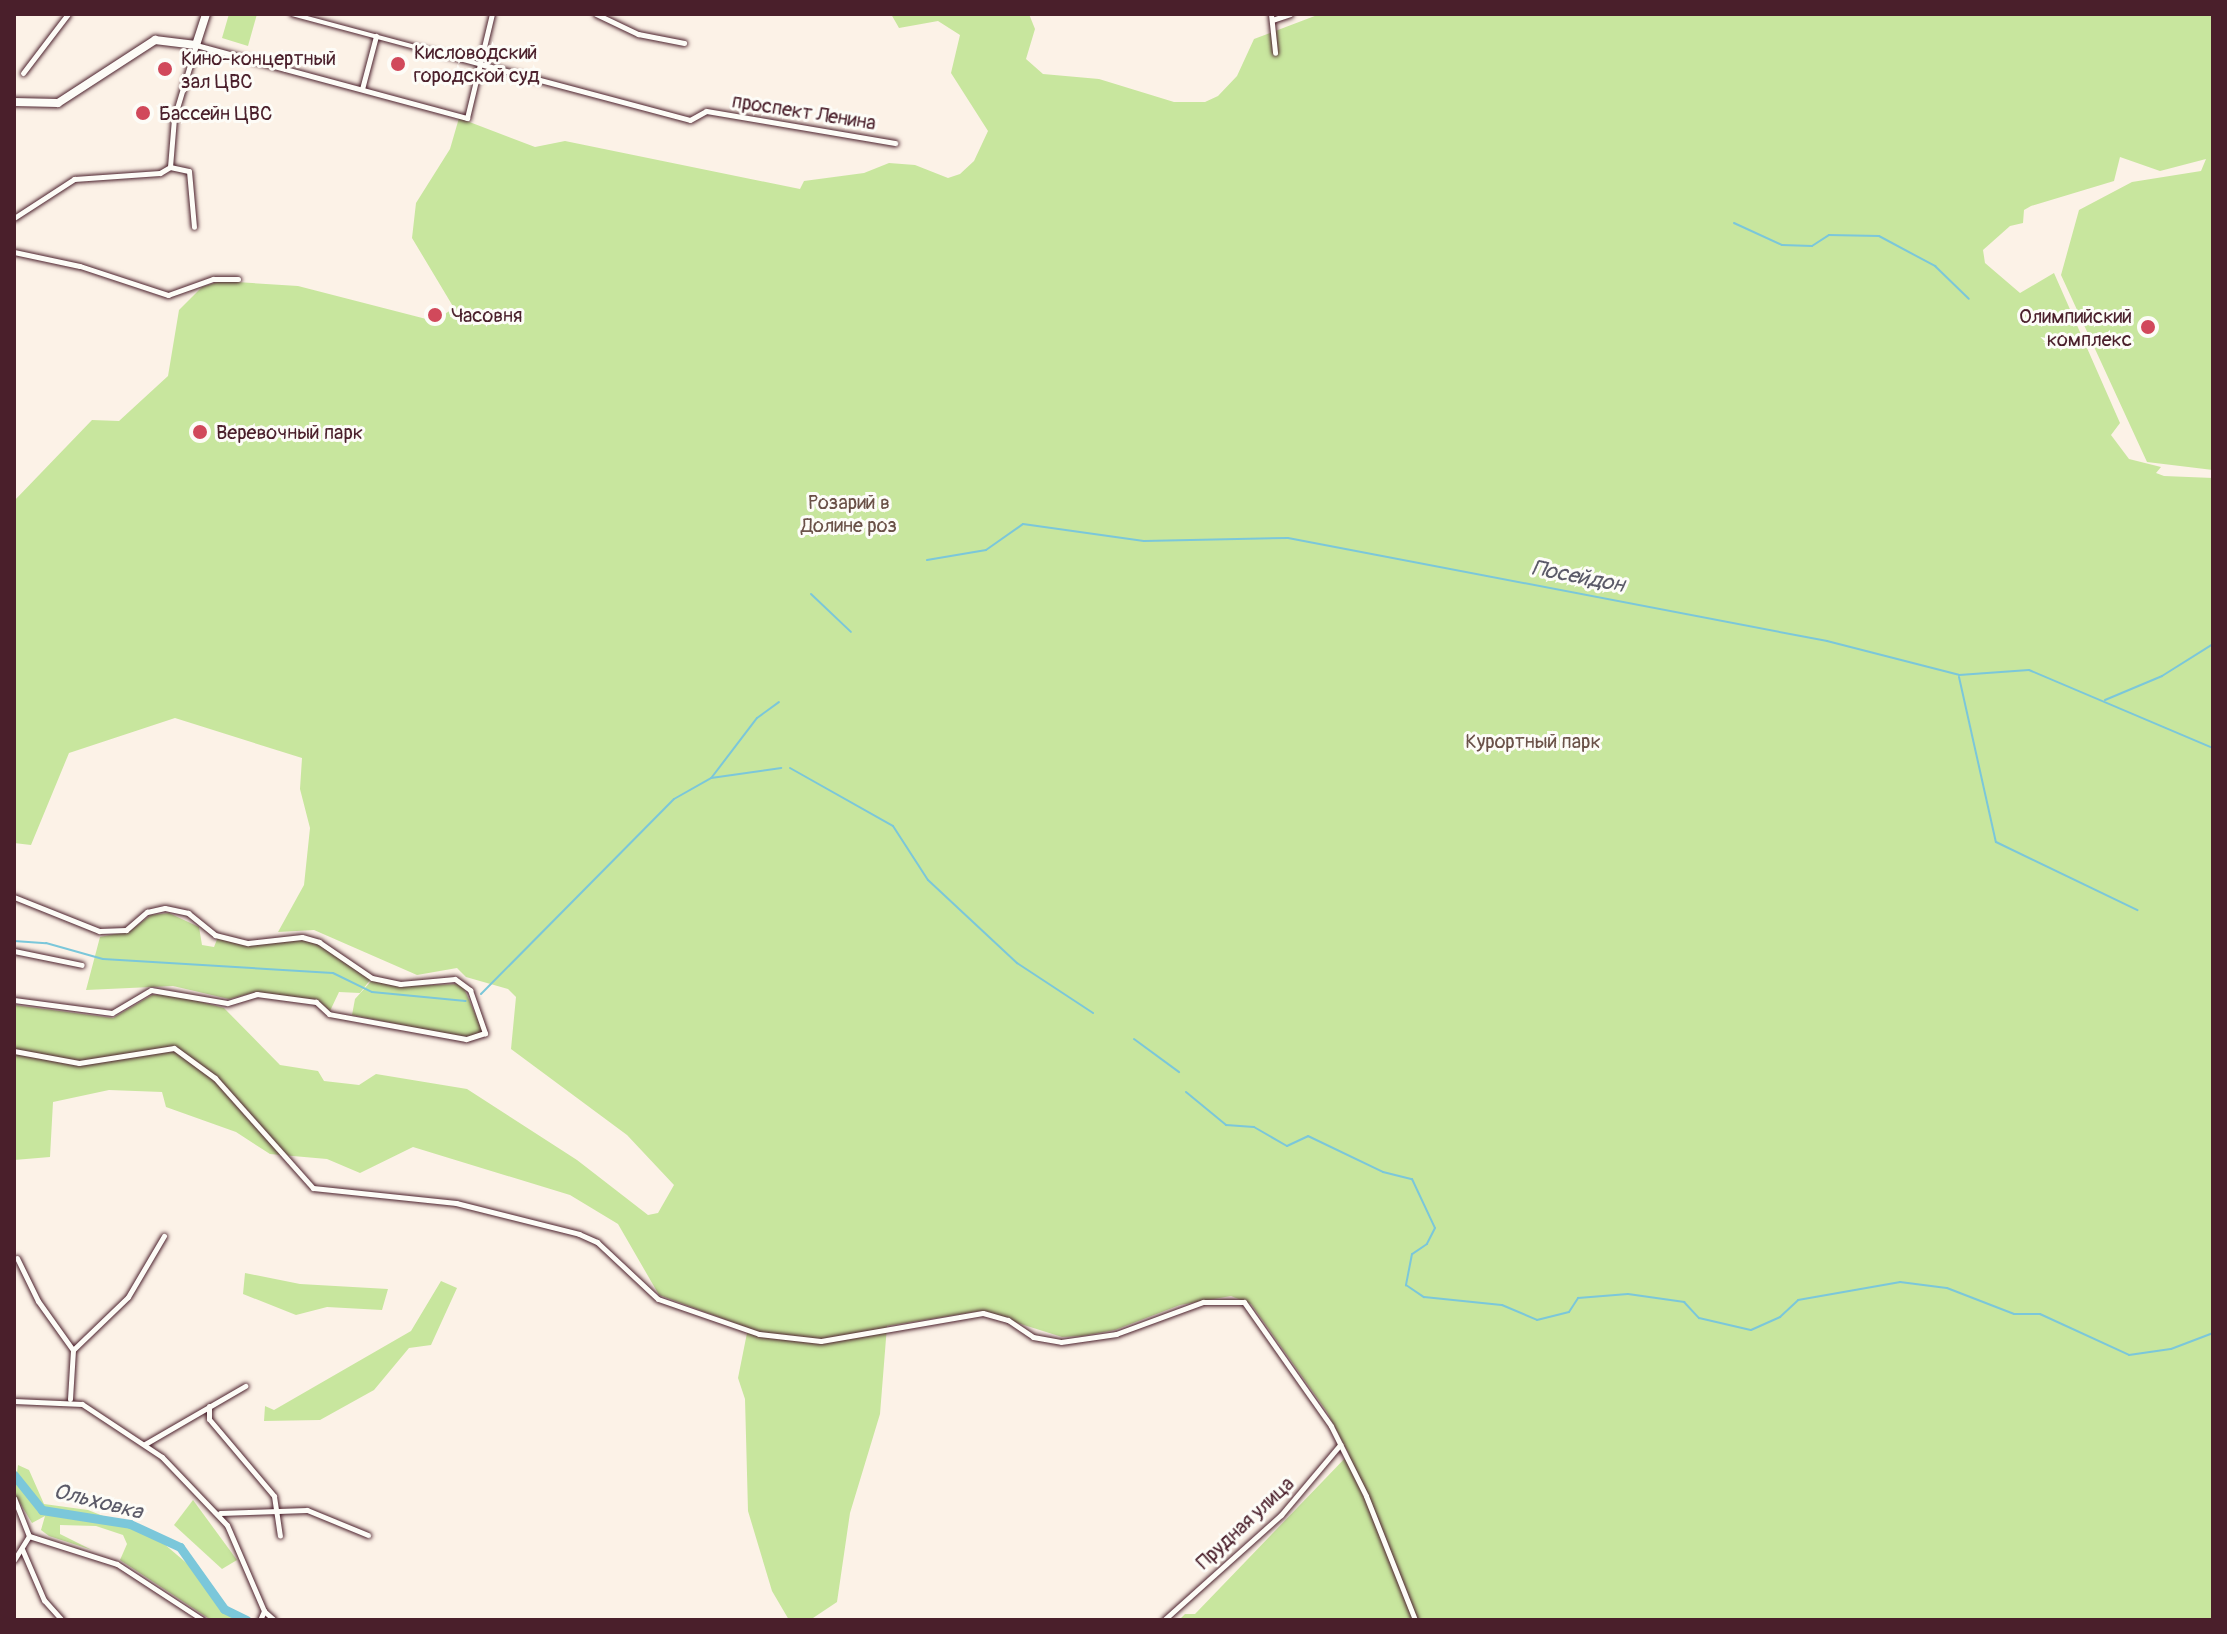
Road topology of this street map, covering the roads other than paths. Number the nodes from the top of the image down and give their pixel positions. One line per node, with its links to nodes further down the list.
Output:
1 (68, 14): 13 (street)
2 (206, 14): 10 (main road)
3 (292, 14): 8 (street, проспект Ленина)
4 (492, 14): 12 (street)
5 (596, 14): 9 (street)
6 (1290, 14): 7 (street)
7 (1271, 17): 11 (street)
8 (376, 36): 12 (street, проспект Ленина); 14 (street)
9 (684, 43)
10 (196, 45): 14 (street); 15 (main road); 17 (street)
11 (1275, 53)
12 (480, 64): 14 (street); 16 (street, проспект Ленина)
13 (23, 73)
14 (362, 89)
15 (14, 102)
16 (895, 143)
17 (170, 167): 18 (street); 19 (street)
18 (14, 218)
19 (194, 227)
20 (14, 252): 21 (street)
21 (238, 279)
22 (14, 897): 25 (street)
23 (14, 951): 24 (street)
24 (82, 965)
25 (14, 1000)
26 (14, 1051): 35 (street)
27 (164, 1236): 29 (street)
28 (17, 1258): 29 (street)
29 (73, 1350): 31 (street)
30 (245, 1386): 33 (street)
31 (70, 1399): 32 (street); 34 (street)
32 (14, 1401)
33 (209, 1406): 34 (street); 37 (street)
34 (145, 1444): 38 (street)
35 (1341, 1444): 50 (street, Прудная улица); 51 (street)
36 (14, 1498): 40 (street)
37 (278, 1510): 38 (street); 39 (street); 41 (street)
38 (219, 1513): 45 (street)
39 (368, 1535)
40 (29, 1536): 43 (street); 47 (street)
41 (280, 1536)
42 (14, 1543): 43 (street)
43 (23, 1546): 44 (street); 46 (street)
44 (14, 1560)
45 (264, 1611): 48 (street); 49 (street)
46 (62, 1620)
47 (203, 1620)
48 (260, 1620)
49 (274, 1620)
50 (1164, 1620)
51 (1415, 1620)

